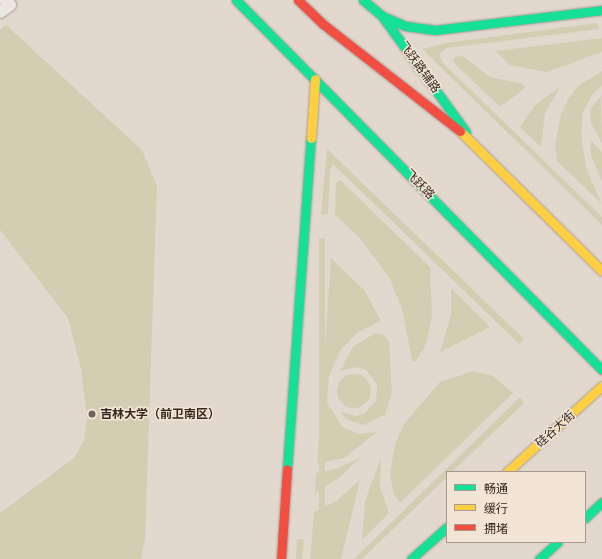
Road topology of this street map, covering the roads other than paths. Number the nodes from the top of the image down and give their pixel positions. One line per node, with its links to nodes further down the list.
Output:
1 (5, 0): 6 (lane)
2 (236, 0): 8 (main road, 飞跃路)
3 (298, 0): 9 (main road)
4 (363, 0): 7 (main road, 飞跃路辅路)
5 (602, 10): 7 (main road)
6 (0, 12)
7 (382, 16): 9 (main road, 飞跃路辅路)
8 (315, 79): 11 (main road, 飞跃路); 18 (main road)
9 (471, 139): 10 (main road)
10 (602, 271)
11 (602, 370)
12 (602, 386): 13 (main road, 硅谷大街)
13 (508, 471)
14 (602, 502): 15 (main road)
15 (586, 517)
16 (446, 528): 19 (main road)
17 (557, 543): 20 (main road)
18 (281, 559)
19 (411, 559)
20 (539, 559)

